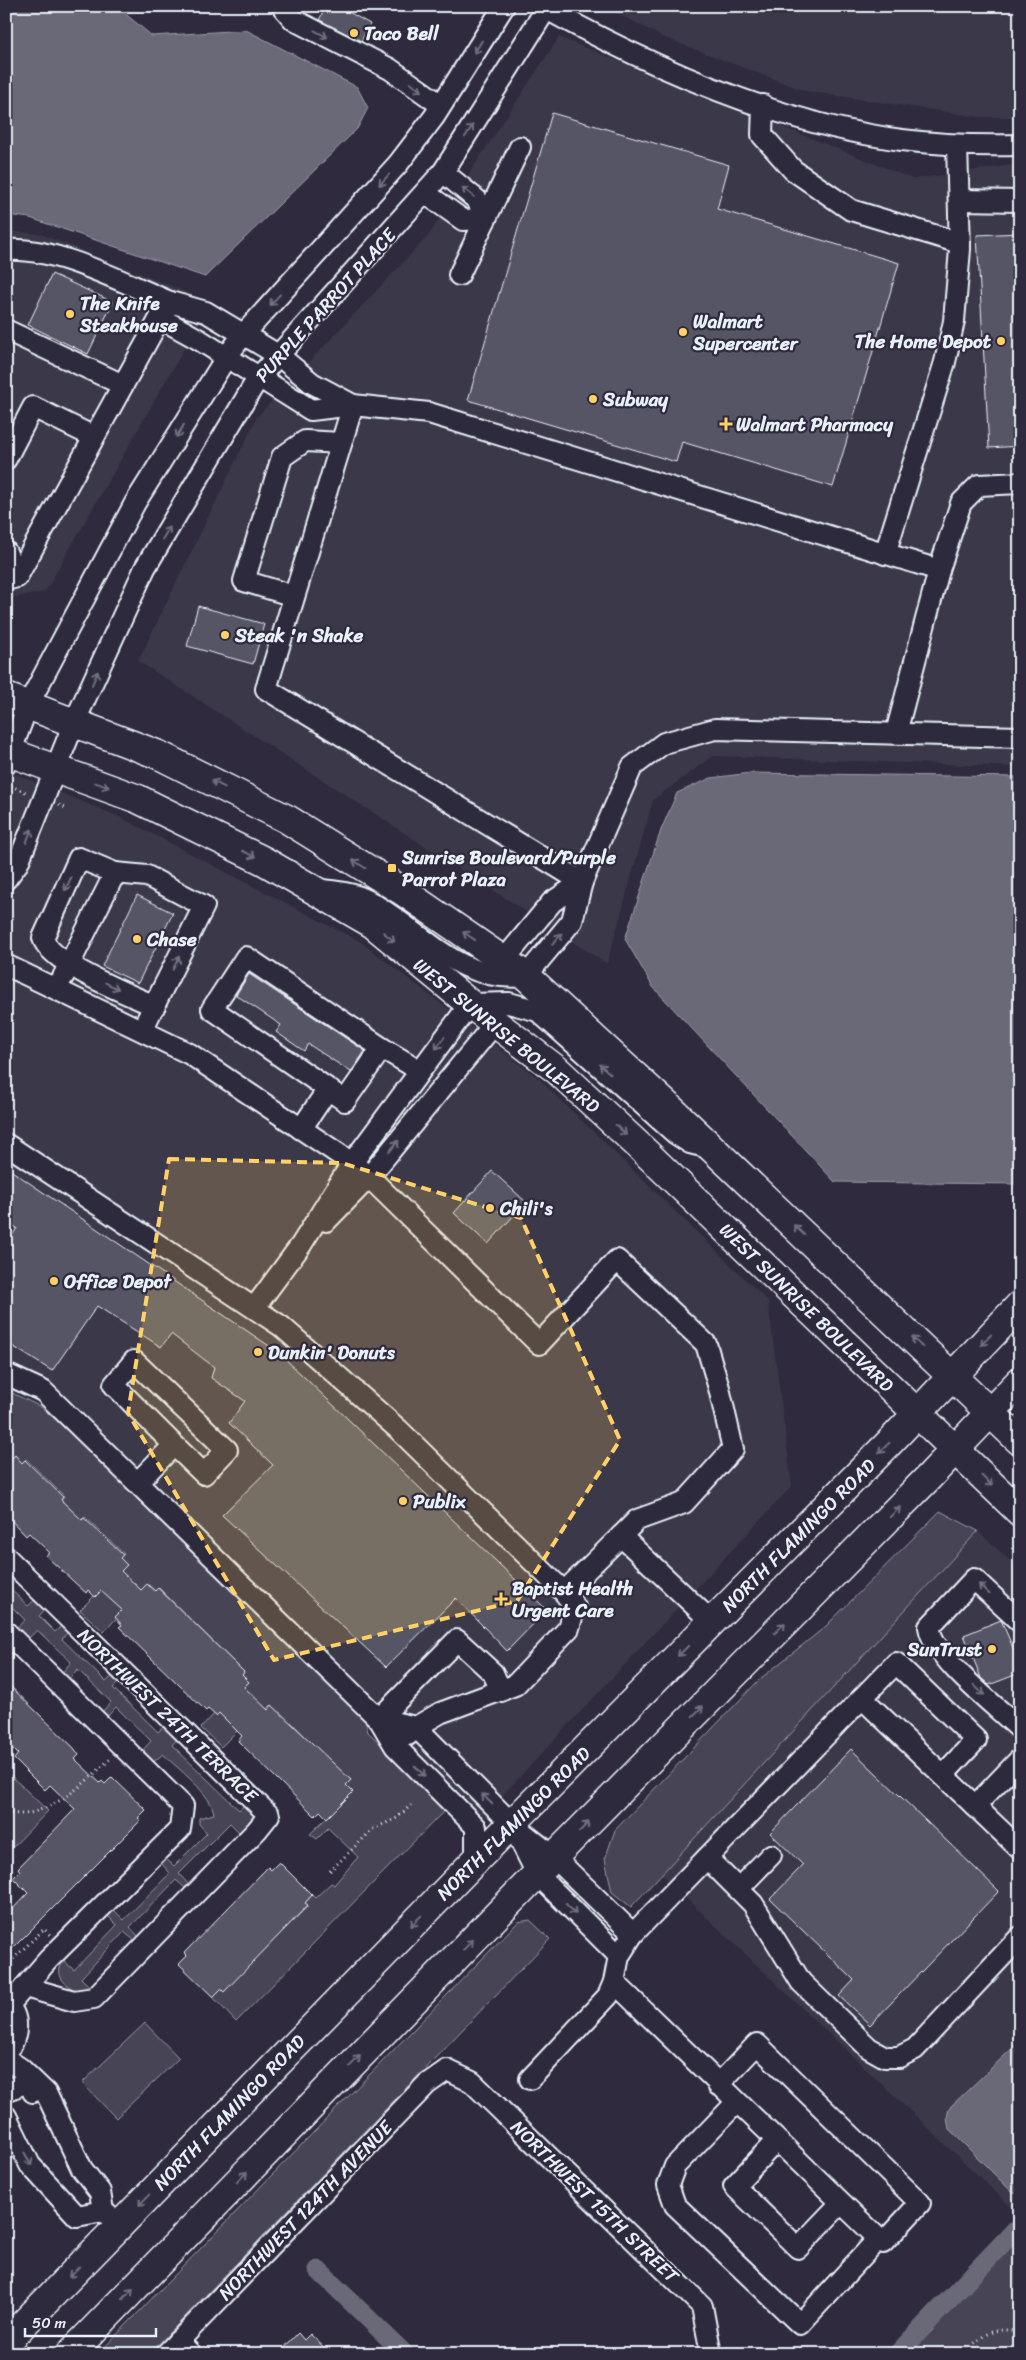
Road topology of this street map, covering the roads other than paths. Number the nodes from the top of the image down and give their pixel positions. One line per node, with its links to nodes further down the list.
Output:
1 (282, 6): 4 (street, one-way to 4)
2 (504, 6): 4 (street, PURPLE PARROT PLACE, one-way to 4)
3 (545, 7): 5 (street); 9 (street, PURPLE PARROT PLACE, one-way to 3)
4 (441, 105): 19 (street, PURPLE PARROT PLACE, one-way to 19)
5 (763, 105): 6 (street); 14 (street)
6 (957, 145): 7 (street); 11 (street)
7 (1020, 146)
8 (520, 147): 13 (street)
9 (443, 172): 10 (street, PURPLE PARROT PLACE); 13 (street, one-way to 9)
10 (425, 193): 13 (street); 20 (street, PURPLE PARROT PLACE)
11 (959, 200): 12 (street); 14 (street)
12 (1020, 201)
13 (486, 219): 16 (street)
14 (960, 243): 30 (street)
15 (6, 250): 17 (street)
16 (459, 275)
17 (165, 310): 19 (street); 21 (street); 23 (street)
18 (6, 330): 23 (street)
19 (242, 335): 20 (street); 21 (street, PURPLE PARROT PLACE)
20 (278, 355): 22 (street, PURPLE PARROT PLACE); 24 (street)
21 (227, 356): 22 (street); 34 (street, PURPLE PARROT PLACE, one-way to 34)
22 (258, 378): 24 (street); 35 (street, PURPLE PARROT PLACE, one-way to 22)
23 (123, 385): 25 (street)
24 (353, 405): 26 (street); 30 (street)
25 (94, 437): 27 (street); 32 (street)
26 (342, 443): 33 (street); 33 (street)
27 (6, 459)
28 (1020, 483): 31 (street)
29 (6, 552): 32 (street)
30 (885, 554): 31 (street)
31 (939, 570): 36 (street)
32 (11, 579)
33 (294, 596): 42 (street)
34 (17, 702): 35 (highway); 38 (street, PURPLE PARROT PLACE)
35 (74, 723): 39 (street, PURPLE PARROT PLACE); 44 (highway, one-way to 35)
36 (896, 733): 37 (street); 42 (street)
37 (1020, 736)
38 (8, 756): 39 (highway, WEST SUNRISE BOULEVARD)
39 (56, 769): 41 (street, PURPLE PARROT PLACE, one-way to 39); 43 (highway, WEST SUNRISE BOULEVARD, one-way to 43)
40 (115, 873): 45 (street); 45 (street, one-way to 45); 50 (street, one-way to 40)
41 (6, 879)
42 (582, 882): 44 (street); 47 (street, one-way to 42)
43 (312, 889): 47 (street); 49 (highway, WEST SUNRISE BOULEVARD, one-way to 49)
44 (504, 960): 47 (highway)
45 (69, 964): 48 (street); 50 (street, one-way to 50)
46 (6, 965): 48 (street)
47 (526, 976): 58 (highway)
48 (57, 991): 52 (street)
49 (470, 1004): 51 (highway, WEST SUNRISE BOULEVARD); 54 (street, one-way to 54); 58 (street, one-way to 49)
50 (155, 1006): 52 (street)
51 (494, 1023): 60 (street, one-way to 51); 68 (highway, WEST SUNRISE BOULEVARD, one-way to 68)
52 (142, 1030): 56 (street)
53 (382, 1048): 54 (street); 55 (street); 55 (street)
54 (419, 1070): 59 (street)
55 (328, 1089): 56 (street)
56 (301, 1129): 59 (street)
57 (6, 1144): 63 (street)
58 (713, 1148): 65 (highway, one-way to 58)
59 (352, 1163): 60 (street); 61 (street)
60 (369, 1176): 61 (street); 74 (street)
61 (301, 1245): 63 (street)
62 (1020, 1305): 65 (highway, NORTH FLAMINGO ROAD, one-way to 65)
63 (255, 1307): 76 (street)
64 (6, 1374): 72 (street)
65 (953, 1375): 67 (highway); 68 (highway, NORTH FLAMINGO ROAD)
66 (1020, 1381): 67 (highway)
67 (990, 1412): 69 (highway); 71 (highway)
68 (918, 1413): 71 (highway, WEST SUNRISE BOULEVARD); 77 (highway, NORTH FLAMINGO ROAD, one-way to 77)
69 (1020, 1441)
70 (174, 1445): 70 (street); 72 (street)
71 (955, 1449): 73 (highway, WEST SUNRISE BOULEVARD, one-way to 73); 94 (highway, one-way to 71)
72 (138, 1482): 82 (street)
73 (1020, 1512)
74 (621, 1536): 76 (street); 77 (street)
75 (6, 1557): 100 (street, NORTHWEST 24TH TERRACE)
76 (564, 1592): 80 (street)
77 (712, 1622): 89 (highway, NORTH FLAMINGO ROAD, one-way to 89)
78 (1020, 1622): 84 (street, one-way to 84)
79 (6, 1632): 100 (street)
80 (501, 1692): 82 (street); 83 (street)
81 (862, 1698): 87 (street); 87 (street); 92 (street)
82 (379, 1719): 83 (street); 85 (street)
83 (416, 1727): 85 (street); 89 (street, one-way to 83)
84 (1020, 1729)
85 (395, 1746): 93 (street, one-way to 93)
86 (1020, 1759): 88 (street)
87 (943, 1775): 88 (street)
88 (975, 1806): 90 (street)
89 (512, 1824): 93 (highway, NORTH FLAMINGO ROAD); 94 (street)
90 (1020, 1849)
91 (771, 1855): 95 (street)
92 (707, 1858): 95 (street); 96 (street)
93 (476, 1860): 113 (highway, NORTH FLAMINGO ROAD, one-way to 113)
94 (546, 1865): 96 (street); 98 (street, one-way to 98); 117 (highway, one-way to 94)
95 (739, 1888): 97 (street)
96 (634, 1934): 98 (street)
97 (1020, 1937)
98 (619, 1956): 99 (street)
99 (614, 1982): 105 (street); 107 (street)
100 (25, 1987): 101 (street)
101 (8, 2004): 102 (street)
102 (6, 2051)
103 (6, 2059): 106 (street)
104 (447, 2070): 116 (street, NORTHWEST 124TH AVENUE); 118 (street, NORTHWEST 15TH STREET)
105 (530, 2079)
106 (31, 2080): 108 (street); 113 (street)
107 (718, 2084): 109 (street); 114 (street)
108 (6, 2091)
109 (736, 2103): 111 (street); 114 (street)
110 (6, 2116): 113 (street, one-way to 113)
111 (776, 2140): 112 (street); 112 (street)
112 (840, 2203): 114 (street)
113 (111, 2218): 115 (highway, NORTH FLAMINGO ROAD, one-way to 115)
114 (878, 2239)
115 (6, 2342)
116 (179, 2350)
117 (70, 2354)
118 (711, 2354)

